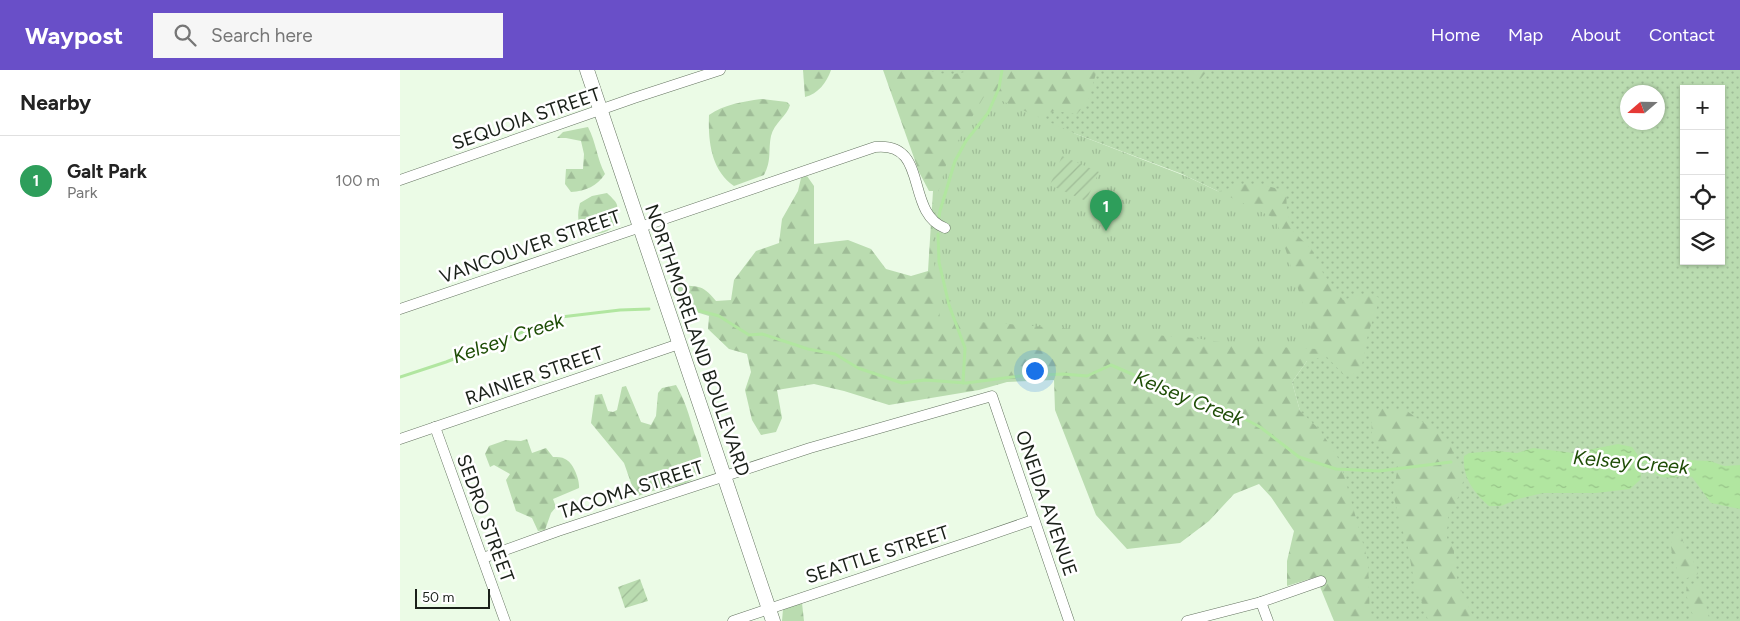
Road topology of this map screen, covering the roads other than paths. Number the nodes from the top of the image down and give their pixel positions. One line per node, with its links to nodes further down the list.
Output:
1 (587, 70): 3 (street, NORTHMORELAND BOULEVARD)
2 (720, 70): 3 (street, SEQUOIA STREET)
3 (600, 110): 4 (street, SEQUOIA STREET); 5 (street, NORTHMORELAND BOULEVARD)
4 (400, 180)
5 (640, 227): 6 (street, VANCOUVER STREET); 7 (street, VANCOUVER STREET); 8 (street, NORTHMORELAND BOULEVARD)
6 (945, 228)
7 (400, 308)
8 (679, 344): 10 (street, RAINIER STREET); 12 (street, NORTHMORELAND BOULEVARD)
9 (992, 396): 12 (street, TACOMA STREET); 13 (street, ONEIDA AVENUE)
10 (435, 427): 11 (street, RAINIER STREET); 14 (street, SEDRO STREET)
11 (400, 439)
12 (723, 476): 14 (street, TACOMA STREET); 17 (street, NORTHMORELAND BOULEVARD)
13 (1033, 520): 17 (street, SEATTLE STREET); 20 (street, ONEIDA AVENUE)
14 (483, 558): 18 (street, SEDRO STREET)
15 (1321, 581): 16 (street)
16 (1261, 602): 21 (street); 22 (street)
17 (771, 615): 19 (street, SEATTLE STREET)
18 (505, 621)
19 (732, 621)
20 (1068, 621)
21 (1187, 621)
22 (1268, 621)

